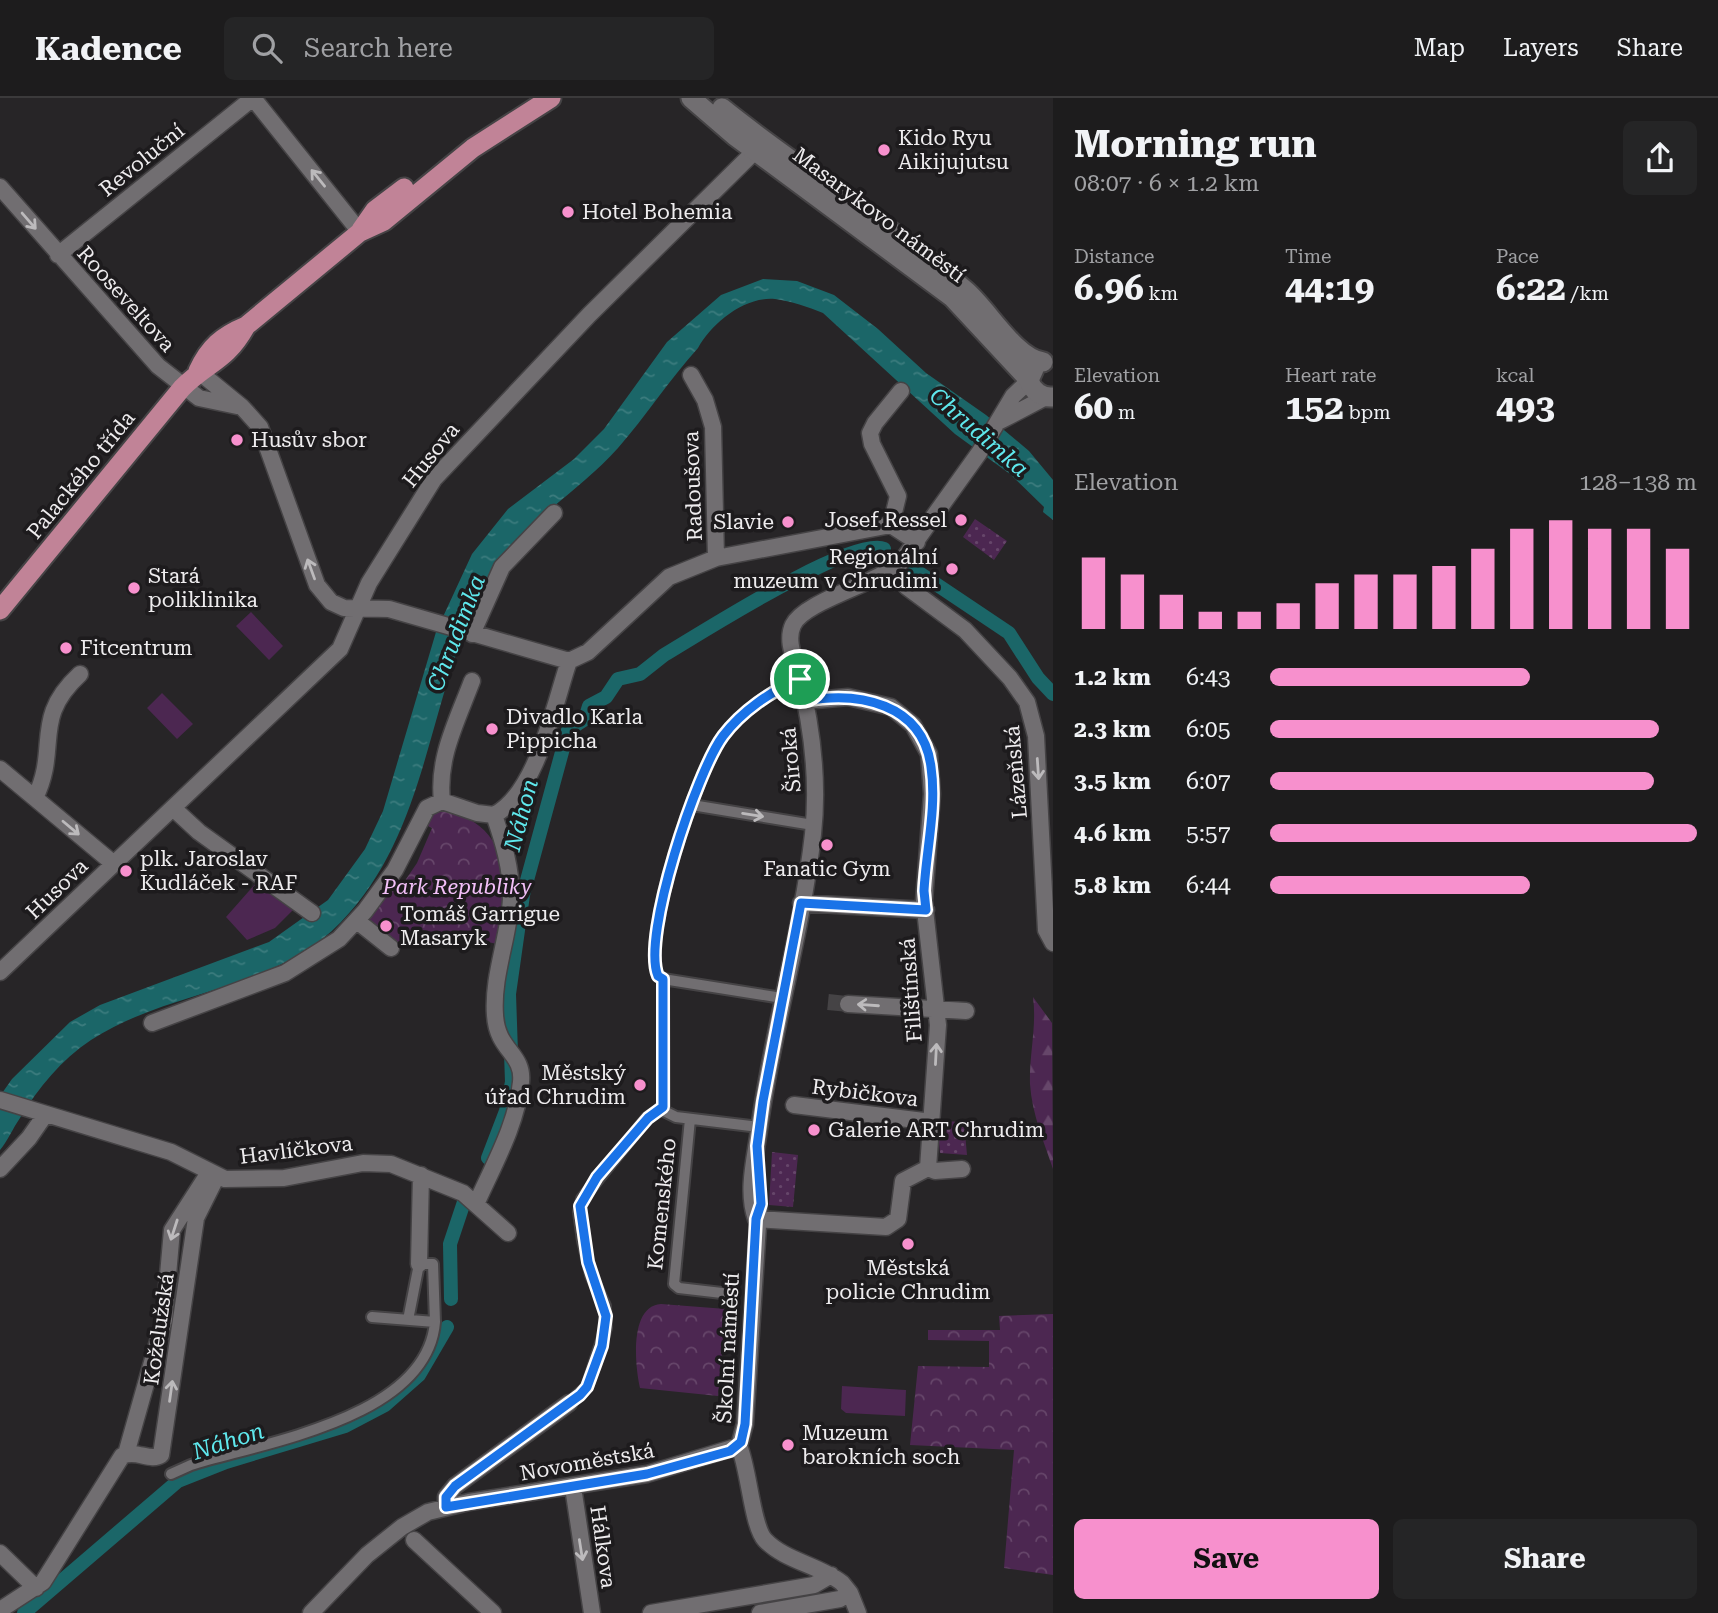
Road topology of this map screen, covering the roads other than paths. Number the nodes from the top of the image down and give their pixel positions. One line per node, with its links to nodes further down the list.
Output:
1 (253, 98): 8 (street, one-way to 1); 9 (street, Revoluční)
2 (535, 98): 8 (main road, Palackého třída)
3 (551, 98): 8 (main road, Palackého třída)
4 (691, 98): 6 (main road, Masarykovo náměstí)
5 (710, 98): 10 (main road, Masarykovo náměstí)
6 (755, 151): 13 (main road, Masarykovo náměstí); 24 (street, Husova)
7 (0, 187): 9 (street, Rooseveltova, one-way to 9)
8 (360, 232): 11 (main road, Palackého třída)
9 (58, 255): 14 (street, Rooseveltova)
10 (1049, 361): 13 (main road)
11 (198, 371): 14 (main road, Palackého třída); 17 (street)
12 (691, 374): 22 (street, Radoušova)
13 (1029, 380): 16 (main road, Masarykovo náměstí); 18 (street, Široká)
14 (181, 388): 17 (street, Rooseveltova); 25 (main road, Palackého třída)
15 (901, 391): 20 (street)
16 (1049, 397): 18 (street)
17 (242, 407): 24 (street, one-way to 17)
18 (998, 422): 21 (street, Široká)
19 (554, 513): 26 (street)
20 (891, 525): 21 (street); 22 (street)
21 (918, 542): 23 (street, Široká)
22 (716, 558): 27 (street)
23 (898, 564): 29 (street, Široká); 44 (street, Lázeňská, one-way to 44)
24 (359, 608): 26 (street); 36 (street, Husova)
25 (0, 610)
26 (467, 633): 27 (street)
27 (569, 661): 37 (street)
28 (80, 674): 33 (street)
29 (800, 679): 31 (street, Široká); 35 (street)
30 (472, 681): 34 (street)
31 (805, 701): 38 (street, Široká); 41 (street, Filištínská)
32 (0, 769): 33 (street)
33 (35, 798): 39 (street, one-way to 39)
34 (442, 802): 37 (street); 43 (street)
35 (692, 805): 38 (street, one-way to 38); 47 (street)
36 (173, 808): 39 (street, Husova); 42 (street)
37 (494, 815): 65 (street)
38 (814, 825): 40 (street, Široká)
39 (114, 864): 46 (street, Husova)
40 (802, 900): 41 (street); 48 (street, Široká)
41 (926, 910): 50 (street, Filištínská)
42 (312, 913)
43 (357, 921): 45 (street); 52 (street)
44 (1053, 943)
45 (391, 948)
46 (0, 972)
47 (663, 979): 48 (street); 55 (street)
48 (782, 998): 59 (street, Školní náměstí)
49 (848, 1004): 50 (street, one-way to 49)
50 (937, 1010): 51 (street); 58 (street, Filištínská, one-way to 50)
51 (966, 1011)
52 (152, 1023)
53 (0, 1100): 56 (street, Havlíčkova)
54 (793, 1105): 58 (street, Rybičkova)
55 (663, 1107): 57 (street); 73 (street)
56 (45, 1115): 61 (street); 63 (street, Havlíčkova)
57 (690, 1119): 59 (street); 69 (street, Komenského)
58 (932, 1122): 60 (street, Filištínská)
59 (759, 1127): 66 (street, Školní náměstí)
60 (928, 1168): 62 (street); 66 (street)
61 (0, 1169)
62 (962, 1169)
63 (213, 1174): 64 (street, Havlíčkova); 75 (street, Koželužská, one-way to 75); 75 (street, Koželužská, one-way to 63)
64 (421, 1175): 65 (street, Havlíčkova); 68 (street)
65 (471, 1198): 67 (street)
66 (756, 1219): 74 (street, Školní náměstí)
67 (508, 1233)
68 (419, 1264): 71 (street); 72 (street)
69 (722, 1293)
70 (372, 1317): 71 (street)
71 (408, 1320): 72 (street)
72 (435, 1327): 76 (street)
73 (569, 1403): 78 (street)
74 (738, 1446): 77 (street, Novoměstská); 81 (street, Školní náměstí)
75 (126, 1454): 82 (street, Koželužská)
76 (171, 1474)
77 (573, 1487): 78 (street, Novoměstská); 87 (street, Hálkova, one-way to 87)
78 (446, 1507): 85 (street, Novoměstská)
79 (414, 1540): 86 (street)
80 (0, 1553): 82 (street)
81 (831, 1575): 83 (street, Školní náměstí); 88 (street)
82 (36, 1588): 84 (street, Koželužská)
83 (850, 1593): 89 (street); 90 (street)
84 (0, 1611)
85 (310, 1613)
86 (493, 1613)
87 (592, 1613)
88 (650, 1613)
89 (760, 1613)
90 (858, 1613)

